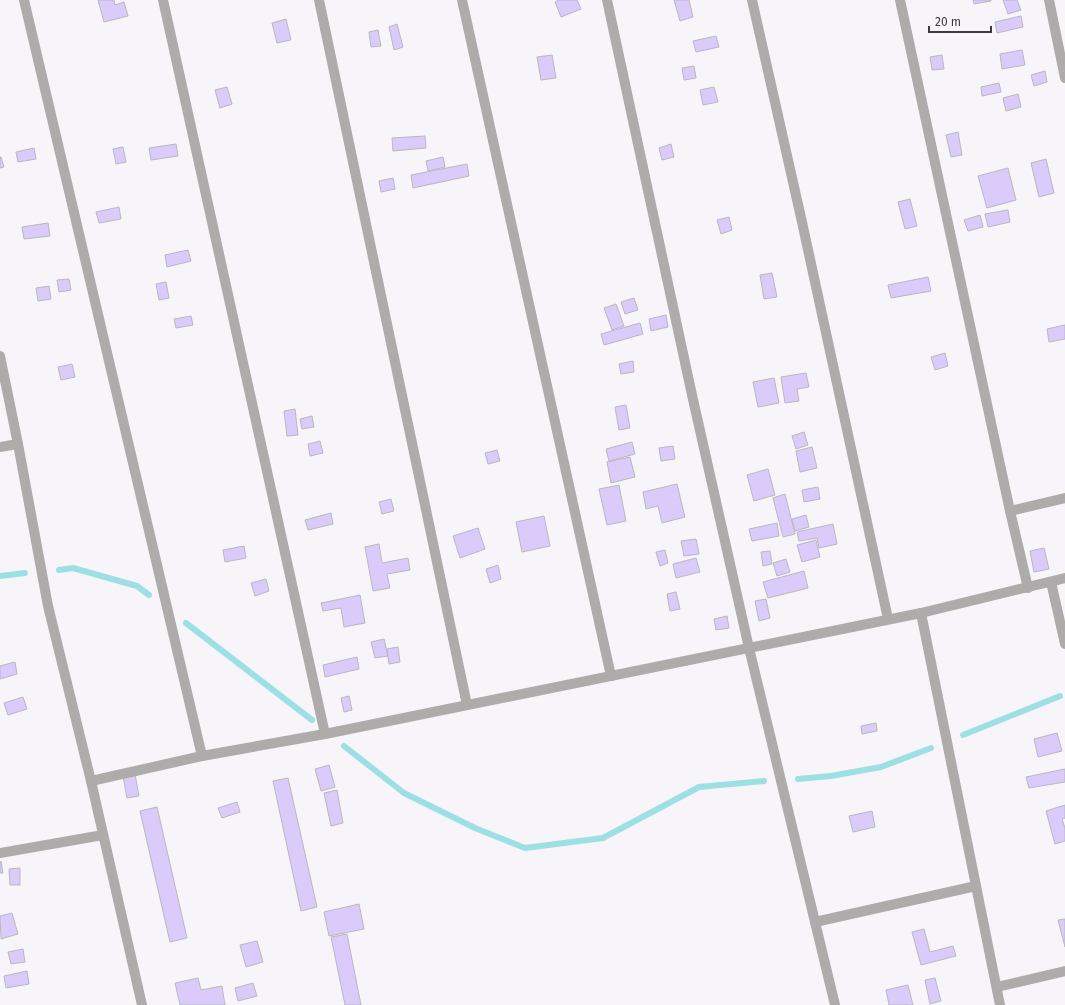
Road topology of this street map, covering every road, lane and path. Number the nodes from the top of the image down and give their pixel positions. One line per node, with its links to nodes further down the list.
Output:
1 (24, 0): 25 (street)
2 (164, 0): 24 (street)
3 (319, 0): 23 (street)
4 (462, 0): 22 (street)
5 (607, 0): 21 (street)
6 (752, 0): 19 (street)
7 (900, 0): 14 (street)
8 (1049, 0): 9 (street)
9 (1065, 78)
10 (0, 356): 11 (street)
11 (18, 444): 12 (street); 26 (street)
12 (0, 447)
13 (1065, 498): 14 (street)
14 (1010, 511): 17 (street)
15 (1065, 578): 16 (street)
16 (1051, 582): 17 (street); 20 (street)
17 (1028, 588): 18 (street)
18 (921, 613): 19 (street); 29 (street)
19 (888, 619): 21 (street)
20 (1065, 644)
21 (749, 648): 22 (street); 30 (street)
22 (611, 676): 23 (street)
23 (467, 705): 24 (street)
24 (325, 734): 25 (street)
25 (202, 756): 26 (street)
26 (91, 781): 27 (street)
27 (103, 835): 28 (street); 33 (street)
28 (0, 853)
29 (976, 886): 30 (street); 32 (street)
30 (815, 922): 34 (street)
31 (1065, 971): 32 (street)
32 (997, 987): 35 (street)
33 (142, 1005)
34 (835, 1005)
35 (1000, 1005)

